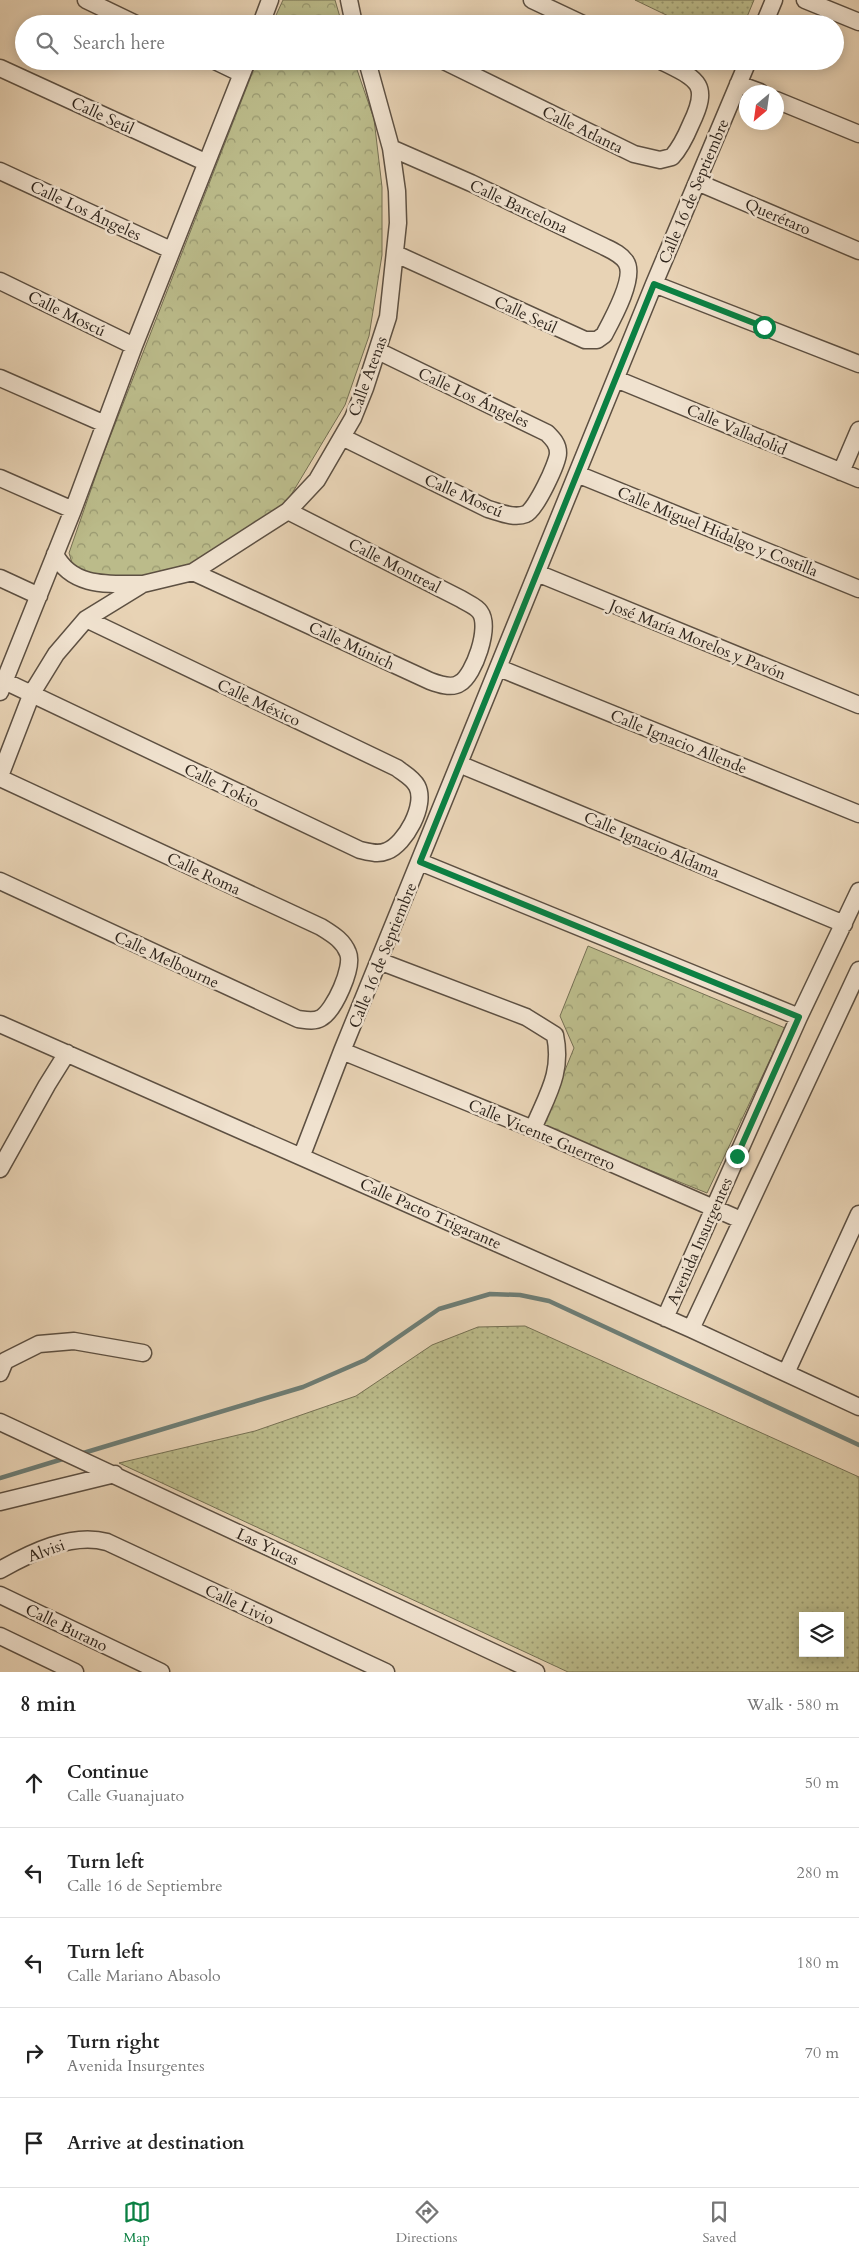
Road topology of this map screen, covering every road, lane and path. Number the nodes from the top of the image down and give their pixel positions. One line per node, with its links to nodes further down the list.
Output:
1 (86, 0): 7 (street)
2 (270, 0): 8 (street)
3 (349, 0): 9 (street)
4 (532, 0): 10 (street)
5 (774, 0): 11 (street)
6 (806, 0): 12 (street)
7 (117, 15)
8 (264, 15)
9 (352, 15)
10 (564, 15)
11 (768, 15)
12 (842, 15)
13 (844, 16): 14 (street)
14 (859, 22)
15 (0, 68): 25 (street, Calle Seúl)
16 (243, 70): 25 (street)
17 (369, 70): 24 (street, Calle Atenas)
18 (462, 70): 19 (street, Calle Atlanta)
19 (677, 70)
20 (744, 70): 21 (street, Calle 16 de Septiembre)
21 (738, 84): 27 (street, Calle 16 de Septiembre)
22 (784, 103): 23 (street)
23 (859, 134)
24 (391, 148): 30 (street, Calle Atenas); 32 (street, Calle Barcelona)
25 (206, 162): 28 (street)
26 (0, 171): 28 (street, Calle Los Ángeles)
27 (697, 182): 29 (street, Querétaro); 33 (street, Calle 16 de Septiembre)
28 (171, 250): 34 (street)
29 (859, 251)
30 (396, 254): 32 (street, Calle Seúl); 35 (street, Calle Atenas)
31 (0, 281): 34 (street, Calle Moscú)
32 (628, 281)
33 (654, 284): 36 (street); 38 (street, Calle 16 de Septiembre)
34 (134, 346): 39 (street)
35 (378, 351): 41 (street, Calle Atenas); 42 (street, Calle Los Ángeles)
36 (859, 364)
37 (0, 378): 39 (street)
38 (616, 379): 43 (street, Calle Valladolid); 44 (street, Calle 16 de Septiembre)
39 (105, 424): 47 (street)
40 (859, 430): 43 (street)
41 (342, 437): 42 (street, Calle Moscú); 48 (street, Calle Atenas)
42 (558, 455)
43 (841, 472): 46 (street, Calle Valladolid)
44 (577, 474): 51 (street, Calle 16 de Septiembre); 54 (street, Calle Miguel Hidalgo y Costilla)
45 (0, 478): 47 (street)
46 (859, 479)
47 (73, 510): 49 (street)
48 (288, 511): 50 (street, Calle Atenas); 57 (street, Calle Montreal)
49 (55, 554): 53 (street, Calle Atenas); 55 (street)
50 (193, 572): 53 (street, Calle Atenas); 57 (street, Calle Múnich)
51 (537, 573): 58 (street, Calle 16 de Septiembre); 61 (street, José María Morelos y Pavón)
52 (0, 578): 55 (street)
53 (142, 584): 56 (street, Calle Atenas)
54 (859, 589)
55 (39, 596): 59 (street)
56 (86, 619): 60 (street, Calle Atenas); 64 (street, Calle México)
57 (485, 633)
58 (499, 668): 62 (street, Calle 16 de Septiembre); 65 (street, Calle Ignacio Allende)
59 (2, 684): 60 (street, Calle Tokio)
60 (32, 693): 63 (street, Calle Atenas); 64 (street, Calle Tokio)
61 (859, 704)
62 (459, 764): 66 (street, Calle 16 de Septiembre); 69 (street, Calle Ignacio Aldama)
63 (0, 777): 72 (street, Calle Roma)
64 (420, 797)
65 (859, 814)
66 (420, 862): 70 (street, Calle 16 de Septiembre); 73 (street)
67 (0, 881): 72 (street, Calle Melbourne)
68 (859, 891): 69 (street, Avenida Insurgentes)
69 (844, 924): 73 (street, Avenida Insurgentes)
70 (380, 961): 75 (street, Calle 16 de Septiembre); 77 (street)
71 (858, 975): 82 (street, Avenida Insurgentes)
72 (332, 1005)
73 (799, 1017): 80 (street, Avenida Insurgentes)
74 (0, 1024): 76 (street, Calle Pacto Trigarante)
75 (342, 1051): 77 (street, Calle Vicente Guerrero); 78 (street, Calle 16 de Septiembre)
76 (68, 1053): 78 (street, Calle Pacto Trigarante); 79 (street)
77 (532, 1129): 80 (street, Calle Vicente Guerrero)
78 (302, 1155): 83 (street, Calle Pacto Trigarante)
79 (0, 1169)
80 (714, 1208): 82 (street, Calle Vicente Guerrero); 83 (street, Avenida Insurgentes)
81 (859, 1214): 86 (street)
82 (741, 1220): 84 (street, Avenida Insurgentes)
83 (665, 1318): 84 (street, Calle Pacto Trigarante)
84 (692, 1329): 86 (street, Calle Pacto Trigarante)
85 (143, 1354): 87 (street)
86 (786, 1373): 88 (street, Calle Pacto Trigarante)
87 (0, 1374)
88 (859, 1407)
89 (0, 1422): 90 (street, Las Yucas)
90 (110, 1472): 91 (street); 99 (street, Las Yucas)
91 (0, 1502)
92 (94, 1538): 93 (street, Alvisi); 98 (street, Calle Livio)
93 (0, 1570)
94 (0, 1595): 97 (street, Calle Burano)
95 (0, 1636): 96 (street)
96 (75, 1672)
97 (161, 1672)
98 (386, 1672)
99 (536, 1672)

